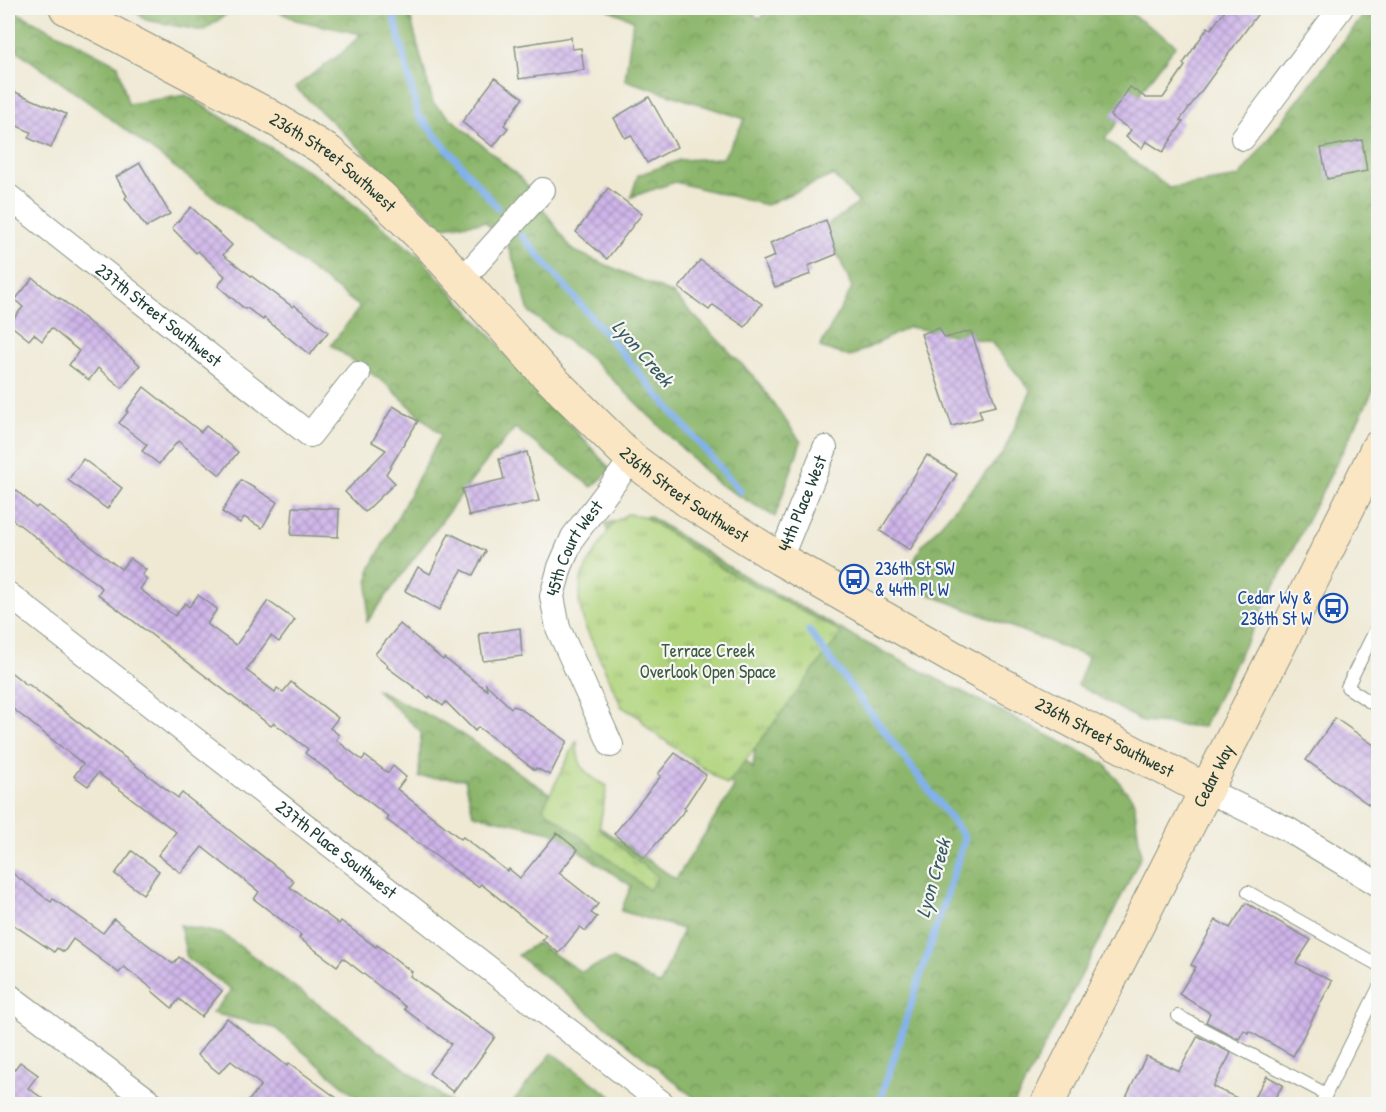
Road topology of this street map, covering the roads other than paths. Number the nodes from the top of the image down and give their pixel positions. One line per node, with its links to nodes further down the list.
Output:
1 (66, 8): 6 (main road, 236th Street Southwest)
2 (1341, 8): 3 (street)
3 (1243, 138)
4 (543, 190): 6 (street)
5 (8, 196): 7 (street, 237th Street Southwest)
6 (461, 281): 10 (main road, 236th Street Southwest)
7 (358, 374)
8 (1378, 447): 16 (main road, Cedar Way)
9 (825, 448): 11 (street, 44th Place West)
10 (632, 459): 11 (main road, 236th Street Southwest); 15 (street, 45th Court West)
11 (780, 558): 16 (main road, 236th Street Southwest)
12 (8, 594): 25 (street, 237th Place Southwest)
13 (1378, 625): 14 (lane)
14 (1378, 707)
15 (611, 745)
16 (1206, 790): 17 (street, 236th Street Southwest); 26 (main road, Cedar Way)
17 (1378, 884)
18 (1248, 892): 19 (lane)
19 (1378, 965)
20 (1378, 989): 23 (lane)
21 (8, 994): 24 (street)
22 (1178, 1016): 23 (lane)
23 (1324, 1099)
24 (153, 1104)
25 (663, 1104)
26 (1047, 1104)

